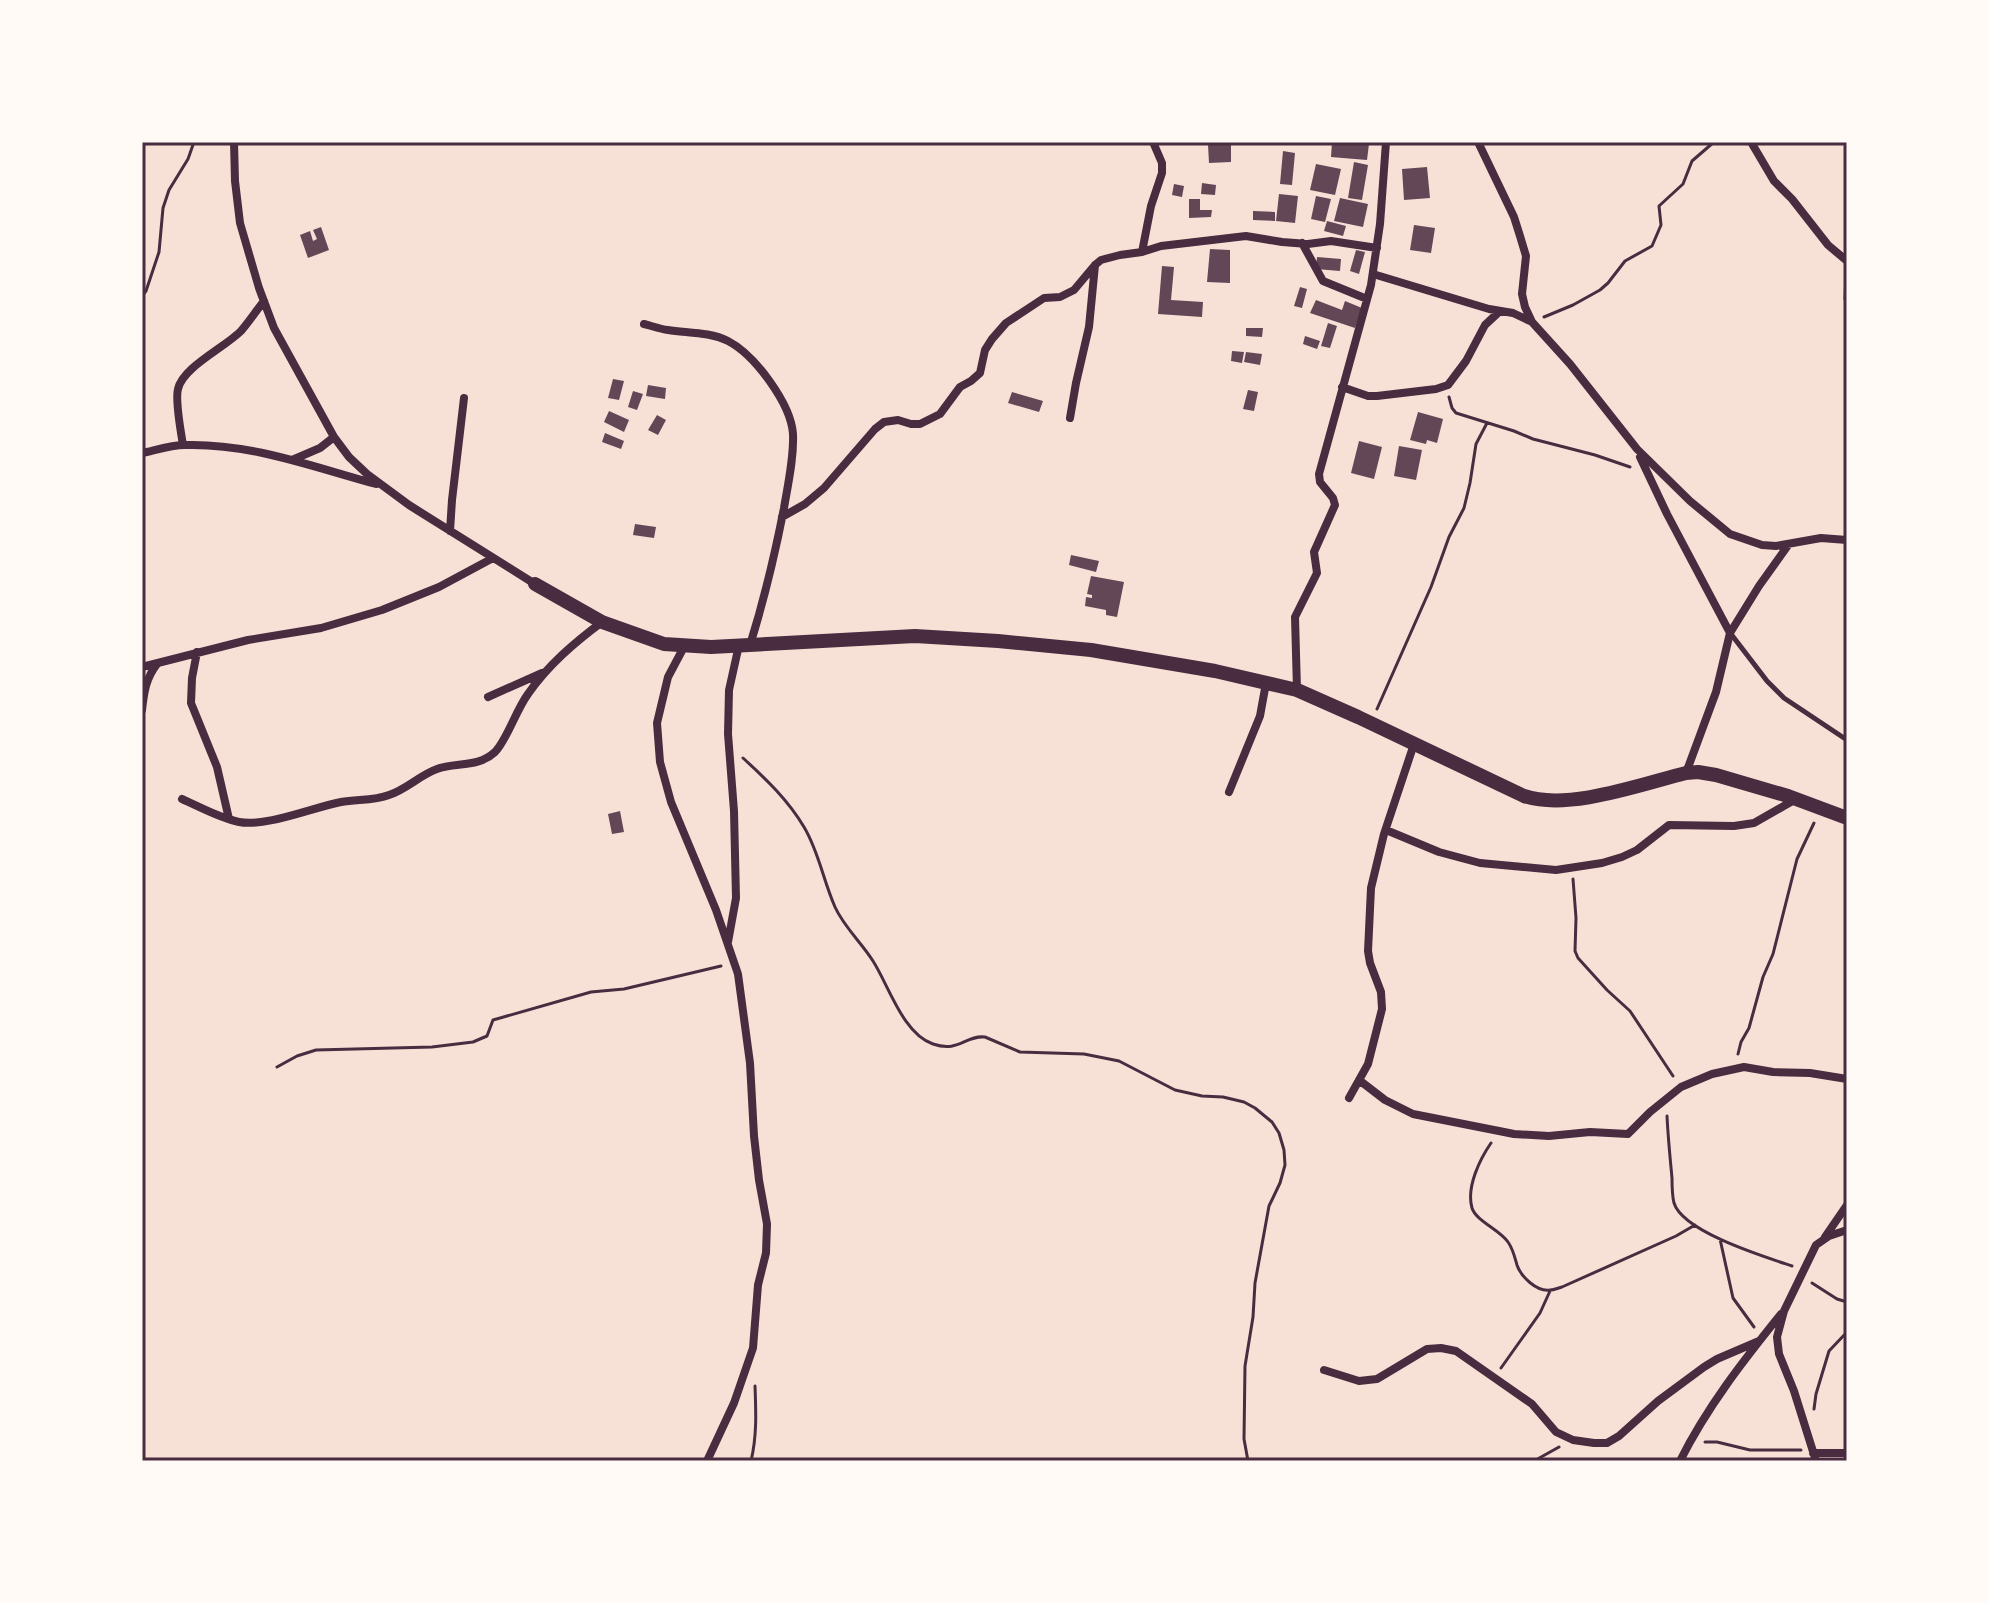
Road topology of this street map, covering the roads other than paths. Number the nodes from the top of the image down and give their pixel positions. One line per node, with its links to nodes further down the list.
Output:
1 (234, 142): 13 (street)
2 (1153, 142): 8 (street)
3 (1386, 142): 7 (street)
4 (1478, 142): 15 (street)
5 (1751, 142): 9 (street)
6 (1302, 243): 7 (street); 8 (street); 12 (street)
7 (1377, 248): 11 (street)
8 (1142, 252): 10 (street)
9 (1847, 261)
10 (1095, 265): 19 (street); 26 (street)
11 (1373, 274): 12 (street); 14 (street)
12 (1367, 299): 17 (street)
13 (264, 301): 20 (street); 21 (street)
14 (1500, 311): 15 (street); 17 (street)
15 (1532, 322): 22 (street)
16 (644, 324): 26 (street)
17 (1342, 387): 41 (street)
18 (464, 398): 27 (street)
19 (1070, 418)
20 (334, 437): 24 (street); 25 (street)
21 (183, 445): 23 (street); 24 (street)
22 (1637, 449): 29 (street); 33 (street)
23 (142, 453)
24 (292, 461): 25 (street)
25 (382, 485): 27 (street)
26 (782, 517): 35 (street)
27 (450, 531): 30 (street)
28 (1847, 540): 29 (street)
29 (1789, 544): 33 (street)
30 (493, 558): 31 (street); 36 (street)
31 (535, 584): 32 (street)
32 (602, 622): 34 (street); 39 (street)
33 (1730, 633): 44 (lane); 46 (street)
34 (685, 645): 35 (street); 53 (street)
35 (744, 645): 40 (street); 53 (street)
36 (197, 652): 37 (street); 51 (street)
37 (157, 663): 38 (street); 43 (street)
38 (142, 667)
39 (546, 671): 42 (street); 51 (street)
40 (1266, 683): 41 (street); 47 (street)
41 (1297, 690): 45 (street)
42 (488, 697)
43 (142, 710)
44 (1847, 740)
45 (1414, 744): 46 (street); 52 (street)
46 (1686, 773): 49 (street)
47 (1229, 792)
48 (182, 799): 51 (street)
49 (1796, 799): 50 (street); 52 (street)
50 (1847, 818)
51 (229, 819)
52 (1386, 830): 55 (street)
53 (728, 944): 65 (street)
54 (1847, 1079): 55 (street)
55 (1359, 1080): 56 (street)
56 (1349, 1098)
57 (1847, 1205): 59 (street)
58 (1847, 1230): 59 (street)
59 (1823, 1240): 60 (street)
60 (1784, 1311): 61 (street); 64 (street)
61 (1760, 1339): 62 (street); 66 (street)
62 (1324, 1370)
63 (1847, 1453): 64 (street)
64 (1814, 1455)
65 (707, 1461)
66 (1680, 1461)

